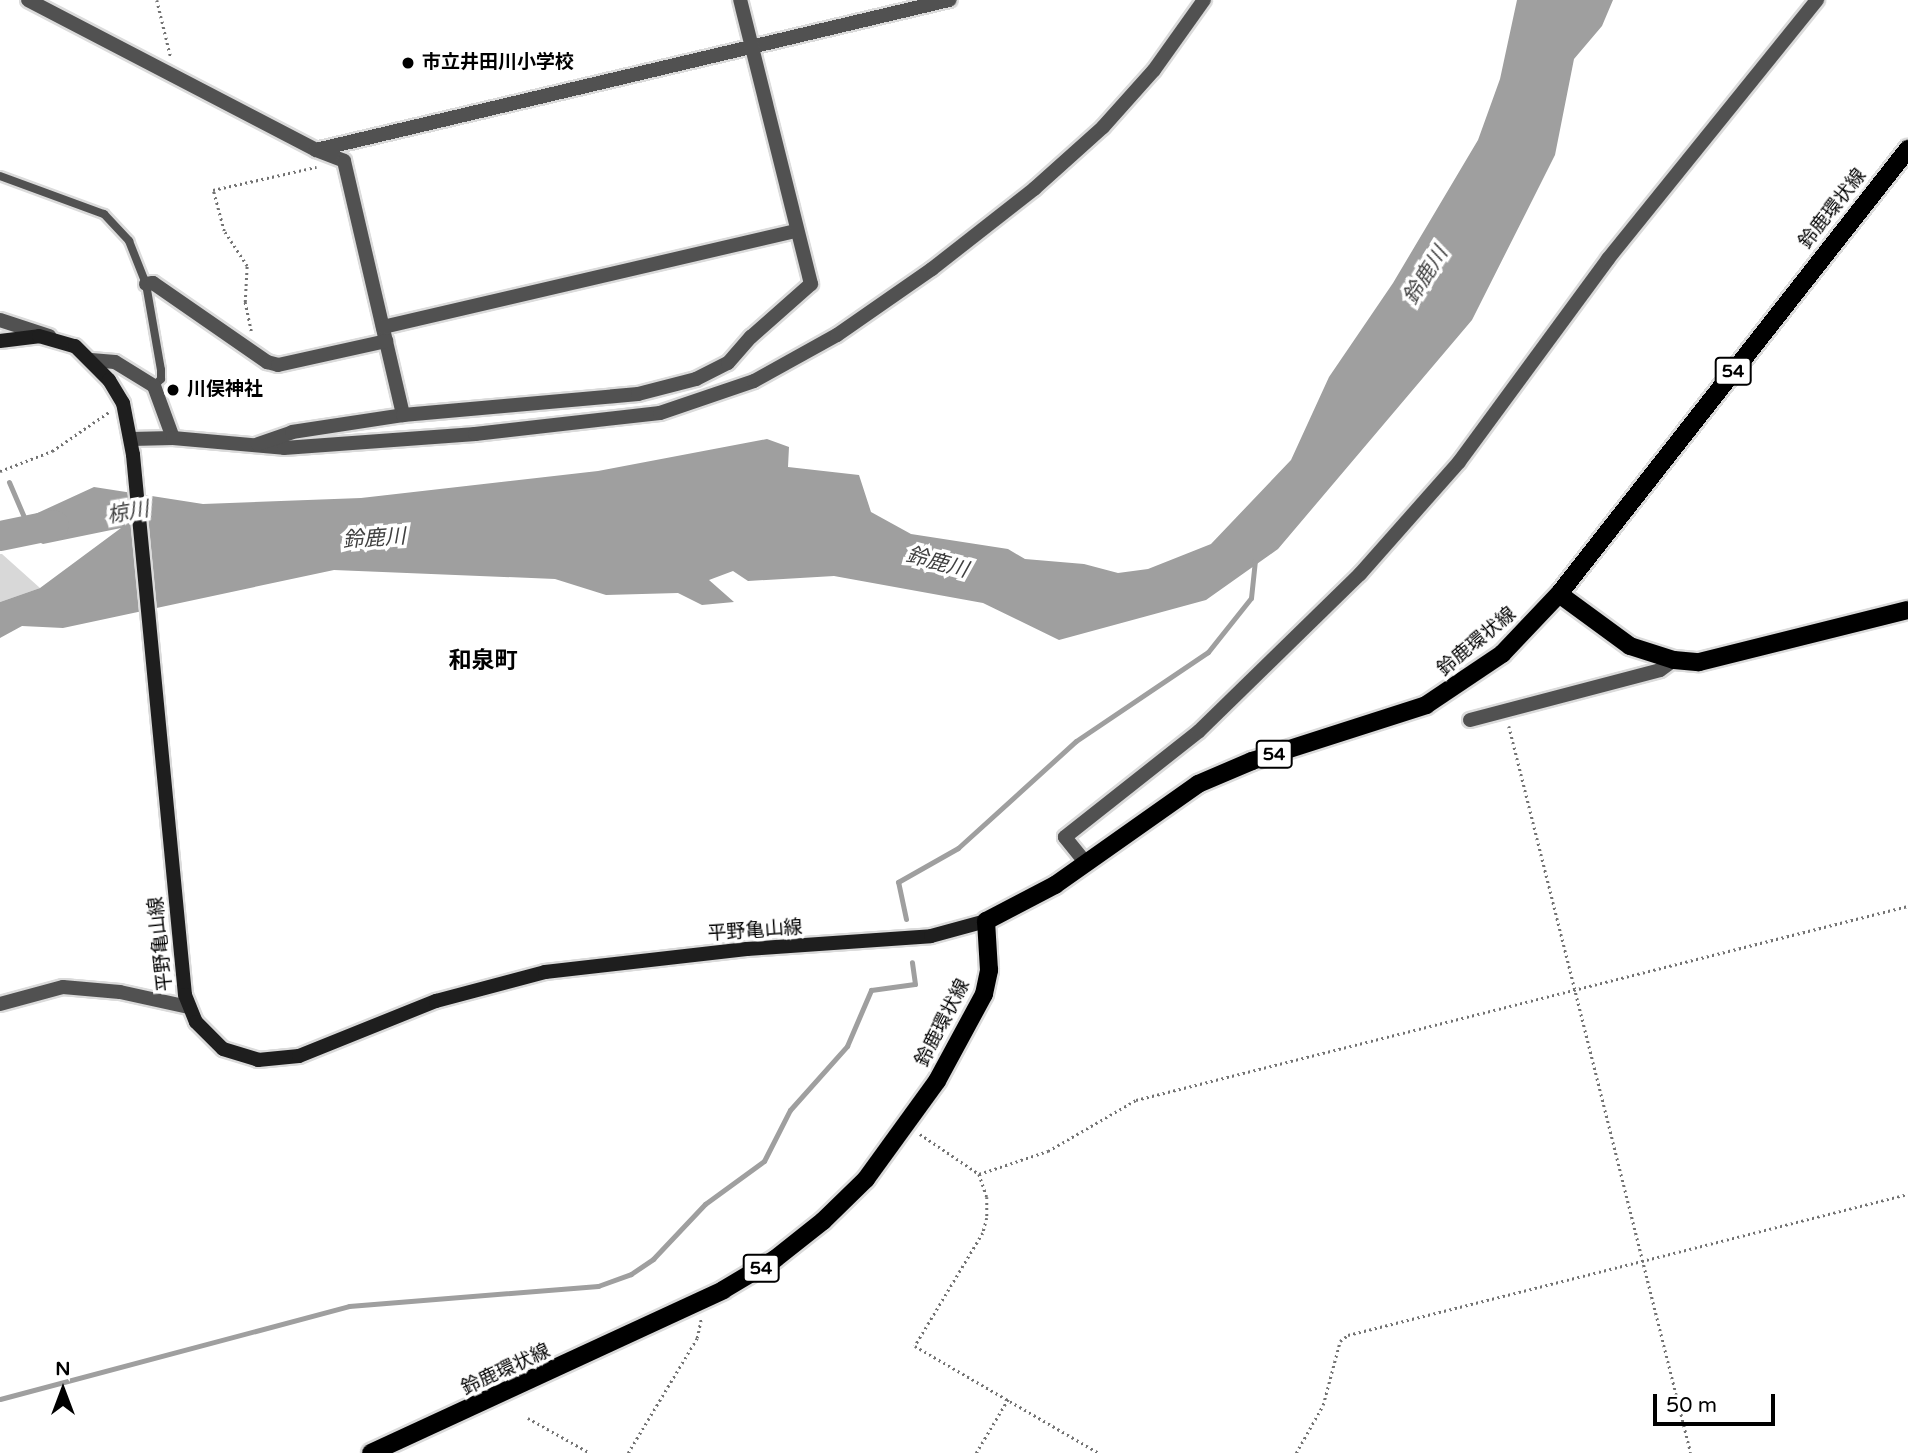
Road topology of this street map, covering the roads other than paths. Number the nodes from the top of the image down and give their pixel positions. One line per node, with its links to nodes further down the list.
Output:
1 (29, 0): 8 (street)
2 (740, 0): 6 (street)
3 (949, 0): 6 (street)
4 (1204, 0): 21 (street)
5 (1817, 0): 26 (street)
6 (751, 48): 8 (street); 10 (street)
7 (1908, 149): 22 (main road, 鈴鹿環状線 / 54)
8 (316, 150): 13 (street)
9 (0, 176): 11 (lane)
10 (794, 230): 13 (street); 18 (street)
11 (146, 284): 13 (street); 17 (lane)
12 (0, 320): 14 (street)
13 (384, 334): 18 (street)
14 (61, 340): 15 (main road, 平野亀山線); 16 (main road, 平野亀山線)
15 (0, 341)
16 (91, 360): 17 (street); 20 (main road, 平野亀山線)
17 (154, 386): 19 (street)
18 (403, 415): 21 (street)
19 (173, 438): 20 (street); 21 (street)
20 (131, 439): 28 (main road, 平野亀山線)
21 (257, 445)
22 (1559, 594): 24 (main road); 26 (main road, 鈴鹿環状線 / 54)
23 (1908, 610): 24 (main road)
24 (1674, 660): 25 (street)
25 (1470, 720)
26 (1085, 862): 27 (main road, 鈴鹿環状線 / 54)
27 (986, 921): 28 (main road, 平野亀山線); 30 (main road, 鈴鹿環状線 / 54)
28 (186, 1001): 29 (street)
29 (0, 1004)
30 (371, 1453)

